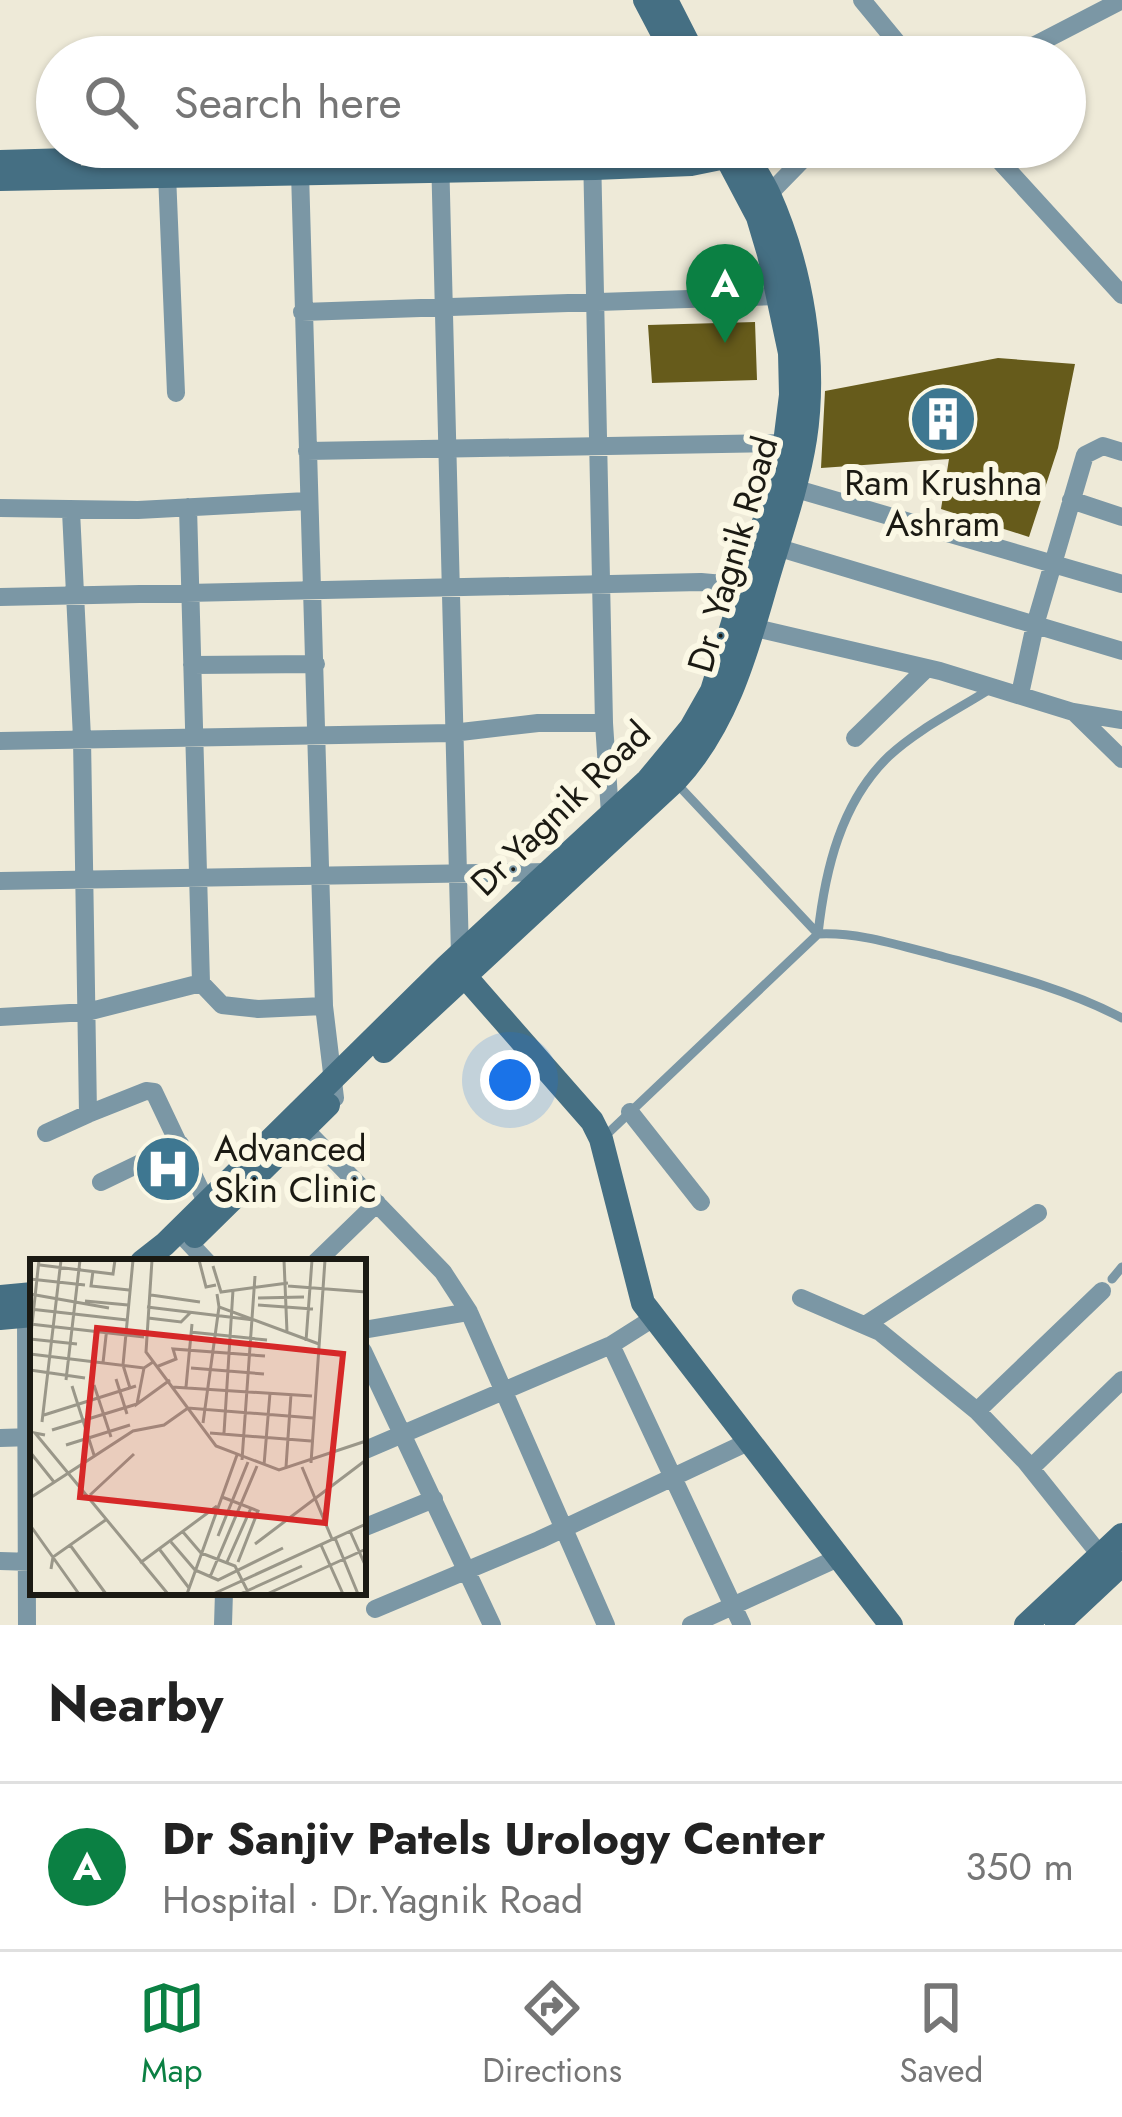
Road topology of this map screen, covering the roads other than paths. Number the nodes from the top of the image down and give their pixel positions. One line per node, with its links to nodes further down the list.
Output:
1 (645, 0): 5 (street)
2 (666, 0): 6 (street)
3 (862, 0): 7 (street)
4 (1122, 0): 8 (street)
5 (664, 36)
6 (684, 36)
7 (892, 36)
8 (1053, 36)
9 (0, 162): 10 (street)
10 (36, 162)
11 (356, 168): 18 (street)
12 (440, 168): 25 (street)
13 (594, 168): 24 (street)
14 (740, 168): 23 (street)
15 (748, 168): 21 (street, Dr. Yagnik Road)
16 (797, 168): 21 (street)
17 (1006, 168): 22 (street)
18 (300, 172): 19 (street); 26 (street)
19 (167, 174): 20 (street); 27 (street)
20 (0, 179)
21 (769, 194): 33 (street, Dr. Yagnik Road)
22 (1122, 295)
23 (779, 296): 24 (street); 28 (street)
24 (596, 304): 25 (street); 29 (street)
25 (442, 308): 26 (street); 30 (street)
26 (302, 312): 31 (street)
27 (176, 394)
28 (785, 443): 29 (street); 45 (street)
29 (598, 444): 30 (street); 42 (street)
30 (446, 449): 31 (street); 44 (street)
31 (307, 451): 35 (street)
32 (1122, 452): 34 (street)
33 (793, 488): 40 (street, Dr. Yagnik Road); 41 (street)
34 (1071, 500): 39 (street); 41 (street)
35 (307, 501): 36 (street); 46 (street)
36 (188, 507): 38 (street); 47 (street)
37 (0, 508): 38 (street)
38 (71, 511): 48 (street)
39 (1122, 517)
40 (776, 548): 45 (street, Dr. Yagnik Road); 51 (street)
41 (1053, 562): 43 (street); 51 (street)
42 (602, 584): 44 (street); 45 (street); 60 (street)
43 (1122, 584)
44 (450, 587): 46 (street); 62 (street)
45 (755, 587): 50 (street, Dr. Yagnik Road)
46 (312, 588): 47 (street); 53 (street)
47 (192, 592): 48 (street); 54 (street)
48 (74, 595): 49 (street); 64 (street)
49 (0, 597)
50 (744, 625): 55 (street); 68 (street, Dr. Yagnik Road)
51 (1035, 625): 52 (street); 57 (street)
52 (1122, 651)
53 (316, 664): 54 (street); 61 (street)
54 (192, 665): 63 (street)
55 (927, 668): 56 (street); 65 (street)
56 (995, 686): 57 (street); 76 (lane)
57 (1019, 694): 58 (street)
58 (1073, 712): 59 (street); 67 (street)
59 (1122, 720)
60 (604, 723): 62 (street); 69 (street)
61 (318, 733): 62 (street); 63 (street); 73 (street)
62 (452, 733): 70 (street)
63 (196, 737): 64 (street); 72 (street)
64 (82, 738): 66 (street); 75 (street)
65 (856, 739)
66 (0, 741)
67 (1122, 759)
68 (668, 774): 69 (street, Dr.Yagnik Road); 76 (lane); 77 (street, Dr. Yagnik Road)
69 (610, 814): 71 (street, Dr.Yagnik Road)
70 (455, 872): 71 (street); 73 (street); 77 (street)
71 (548, 872): 77 (street, Dr.Yagnik Road)
72 (200, 876): 73 (street); 75 (street); 78 (street)
73 (321, 876): 79 (street)
74 (0, 880): 75 (street)
75 (85, 882): 80 (street)
76 (818, 934): 82 (lane); 84 (lane)
77 (462, 964): 83 (street, Dr. Yagnik Road); 88 (street)
78 (201, 983): 79 (street); 80 (street)
79 (324, 1006): 83 (street)
80 (87, 1012): 81 (street); 85 (street)
81 (0, 1017)
82 (1122, 1018)
83 (333, 1089): 86 (street, Dr. Yagnik Road)
84 (630, 1112): 88 (lane); 91 (street)
85 (88, 1114): 87 (street); 89 (street)
86 (299, 1123): 92 (street); 93 (street, Dr. Yagnik Road)
87 (46, 1132)
88 (602, 1139): 108 (street)
89 (180, 1144): 90 (street); 93 (street)
90 (101, 1182)
91 (701, 1202)
92 (376, 1203): 99 (street); 106 (street)
93 (211, 1211): 95 (street, Dr. Yagnik Road)
94 (1038, 1213): 109 (street)
95 (183, 1237): 96 (street); 97 (street, Dr. Yagnik Road); 98 (street)
96 (147, 1259)
97 (168, 1259)
98 (204, 1259)
99 (319, 1259)
100 (1122, 1267): 101 (lane)
101 (1107, 1285): 115 (street)
102 (0, 1297): 104 (street)
103 (801, 1298): 109 (street)
104 (30, 1308)
105 (30, 1308): 107 (street)
106 (469, 1312): 110 (street); 114 (street)
107 (0, 1318)
108 (652, 1319): 111 (street); 119 (street)
109 (865, 1325): 115 (street)
110 (366, 1329)
111 (611, 1345): 114 (street); 122 (street)
112 (368, 1375): 116 (street)
113 (1122, 1380): 121 (street)
114 (506, 1390): 116 (street); 125 (street)
115 (977, 1411): 121 (street)
116 (403, 1433): 120 (street); 123 (street)
117 (30, 1437): 118 (street); 130 (street)
118 (0, 1438)
119 (750, 1442): 122 (street); 127 (street)
120 (366, 1449)
121 (1031, 1468): 128 (street)
122 (673, 1480): 125 (street); 133 (street)
123 (434, 1499): 124 (street); 131 (street)
124 (366, 1527)
125 (561, 1529): 131 (street); 139 (street)
126 (1122, 1535): 128 (street)
127 (838, 1558): 133 (street); 135 (street)
128 (1111, 1560): 142 (street); 143 (street)
129 (0, 1561): 130 (street)
130 (30, 1562): 136 (street)
131 (468, 1570): 134 (street); 138 (street)
132 (224, 1595): 137 (street)
133 (734, 1606): 140 (street); 141 (street)
134 (375, 1609)
135 (881, 1622)
136 (27, 1625)
137 (223, 1625)
138 (492, 1625)
139 (606, 1625)
140 (691, 1625)
141 (742, 1625)
142 (1026, 1625)
143 (1058, 1625)

